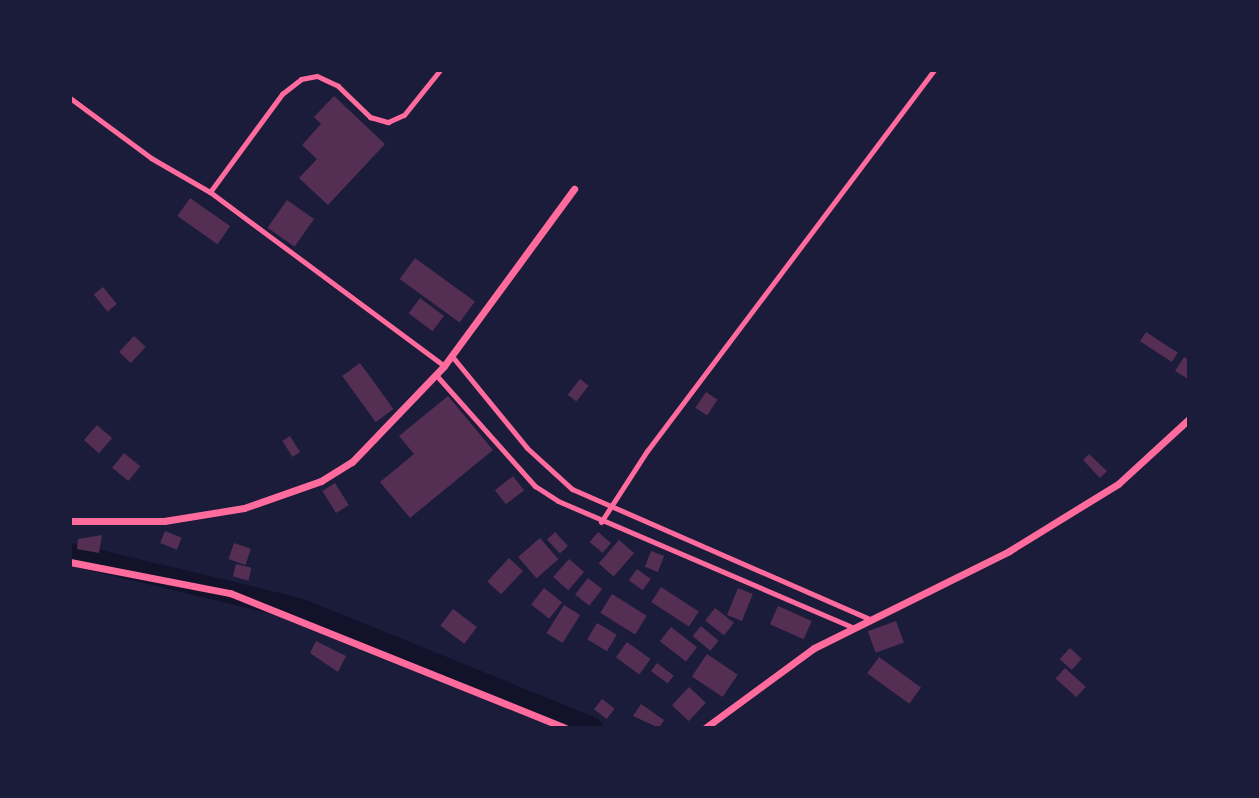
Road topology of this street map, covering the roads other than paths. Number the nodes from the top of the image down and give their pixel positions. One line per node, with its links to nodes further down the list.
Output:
1 (440, 70): 5 (street)
2 (934, 70): 10 (street)
3 (70, 98): 5 (street)
4 (574, 189): 6 (street)
5 (210, 192): 7 (street)
6 (451, 354): 7 (street); 10 (street)
7 (444, 366): 8 (street)
8 (436, 375): 11 (street); 12 (street)
9 (1189, 419): 14 (street)
10 (610, 505): 12 (street); 14 (street)
11 (70, 521)
12 (601, 522): 15 (street)
13 (70, 562): 16 (street)
14 (871, 619): 15 (street)
15 (855, 628): 17 (street)
16 (565, 728)
17 (705, 728)

